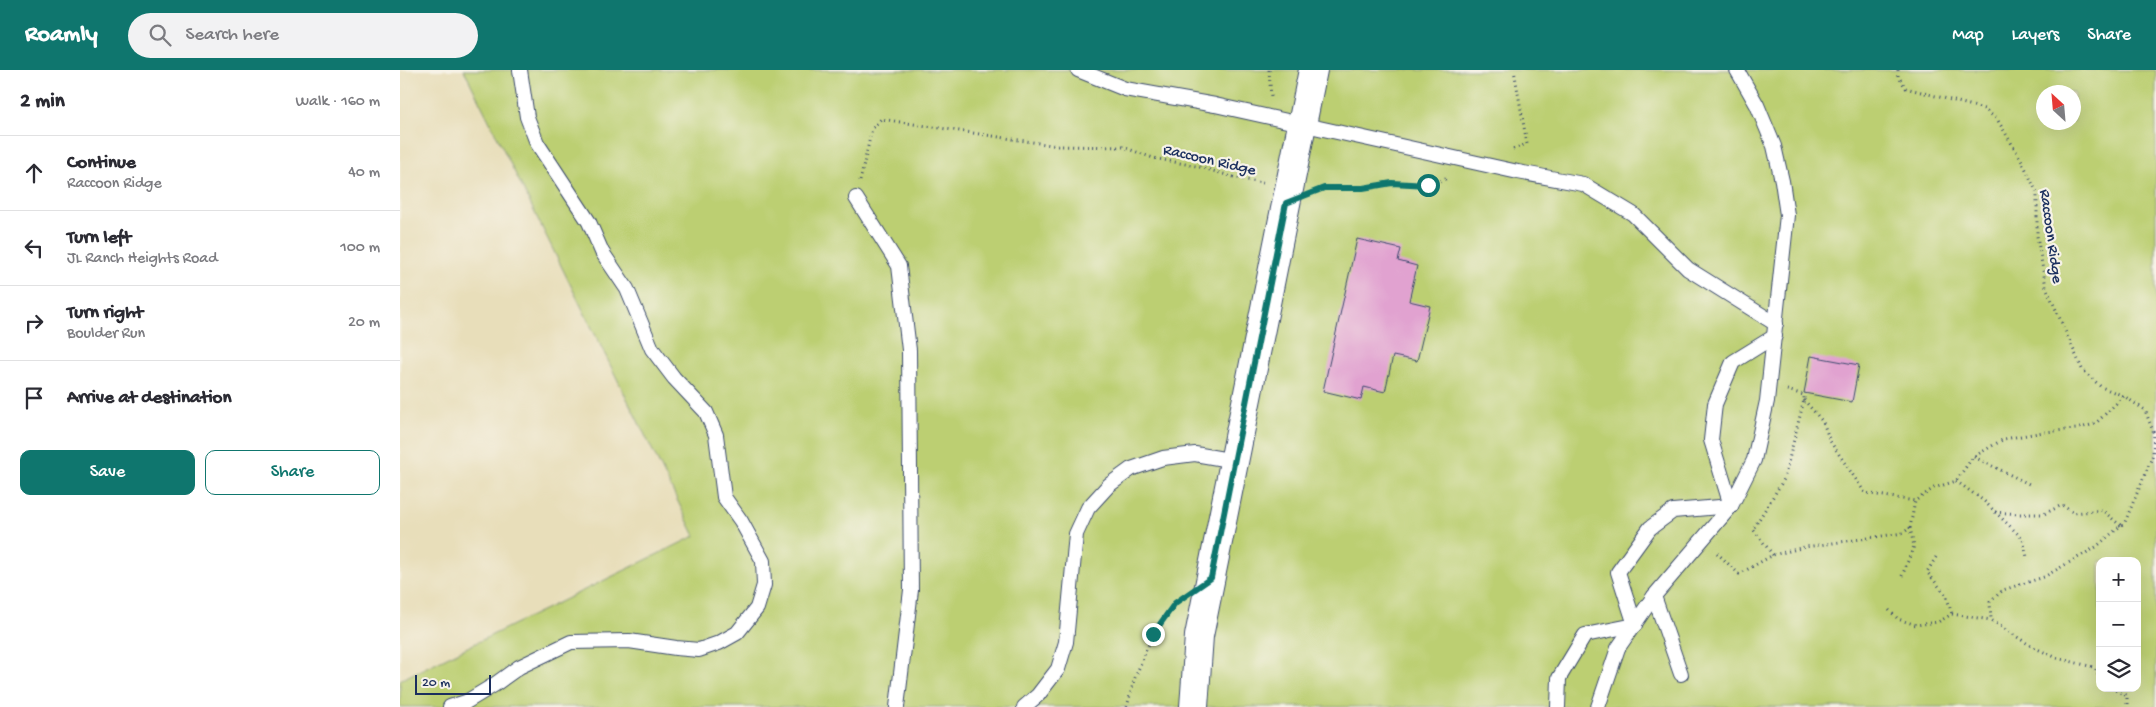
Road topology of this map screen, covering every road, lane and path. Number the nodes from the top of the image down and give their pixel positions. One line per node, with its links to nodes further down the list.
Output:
1 (520, 70): 41 (lane)
2 (1078, 70): 8 (lane)
3 (1269, 70): 8 (path)
4 (1313, 70): 9 (street)
5 (1514, 70): 10 (path)
6 (1737, 70): 13 (lane)
7 (1898, 70): 15 (path, Raccoon Ridge)
8 (1267, 117): 9 (lane)
9 (1302, 125): 10 (lane); 12 (street)
10 (1483, 163): 12 (path); 13 (lane)
11 (856, 198): 12 (path, Raccoon Ridge); 42 (lane)
12 (1286, 203): 18 (street)
13 (1775, 330): 22 (lane); 22 (lane)
14 (1784, 389): 16 (path)
15 (2124, 396): 17 (path); 24 (path, Raccoon Ridge)
16 (1804, 400): 21 (path); 27 (path)
17 (1973, 457): 19 (path); 20 (path)
18 (1235, 461): 31 (street); 43 (lane)
19 (1956, 480): 21 (path); 23 (path)
20 (2029, 484)
21 (1915, 501): 25 (path)
22 (1731, 506): 26 (lane); 36 (lane)
23 (1995, 512): 24 (path); 29 (path)
24 (2121, 526): 35 (path, Raccoon Ridge)
25 (1910, 528): 27 (path); 30 (path)
26 (1703, 538): 27 (path); 32 (lane)
27 (1773, 555)
28 (1936, 556): 34 (path)
29 (2027, 558)
30 (1902, 576)
31 (1211, 578): 44 (path); 45 (street)
32 (1654, 596): 36 (lane); 38 (lane)
33 (1889, 610): 34 (path)
34 (1952, 614): 35 (path)
35 (1991, 620): 37 (path)
36 (1635, 625): 40 (lane); 46 (lane)
37 (2096, 672)
38 (1681, 674)
39 (2119, 692): 47 (path)
40 (1599, 706)
41 (450, 707)
42 (897, 707)
43 (1024, 707)
44 (1127, 707)
45 (1194, 707)
46 (1558, 707)
47 (2127, 707)

